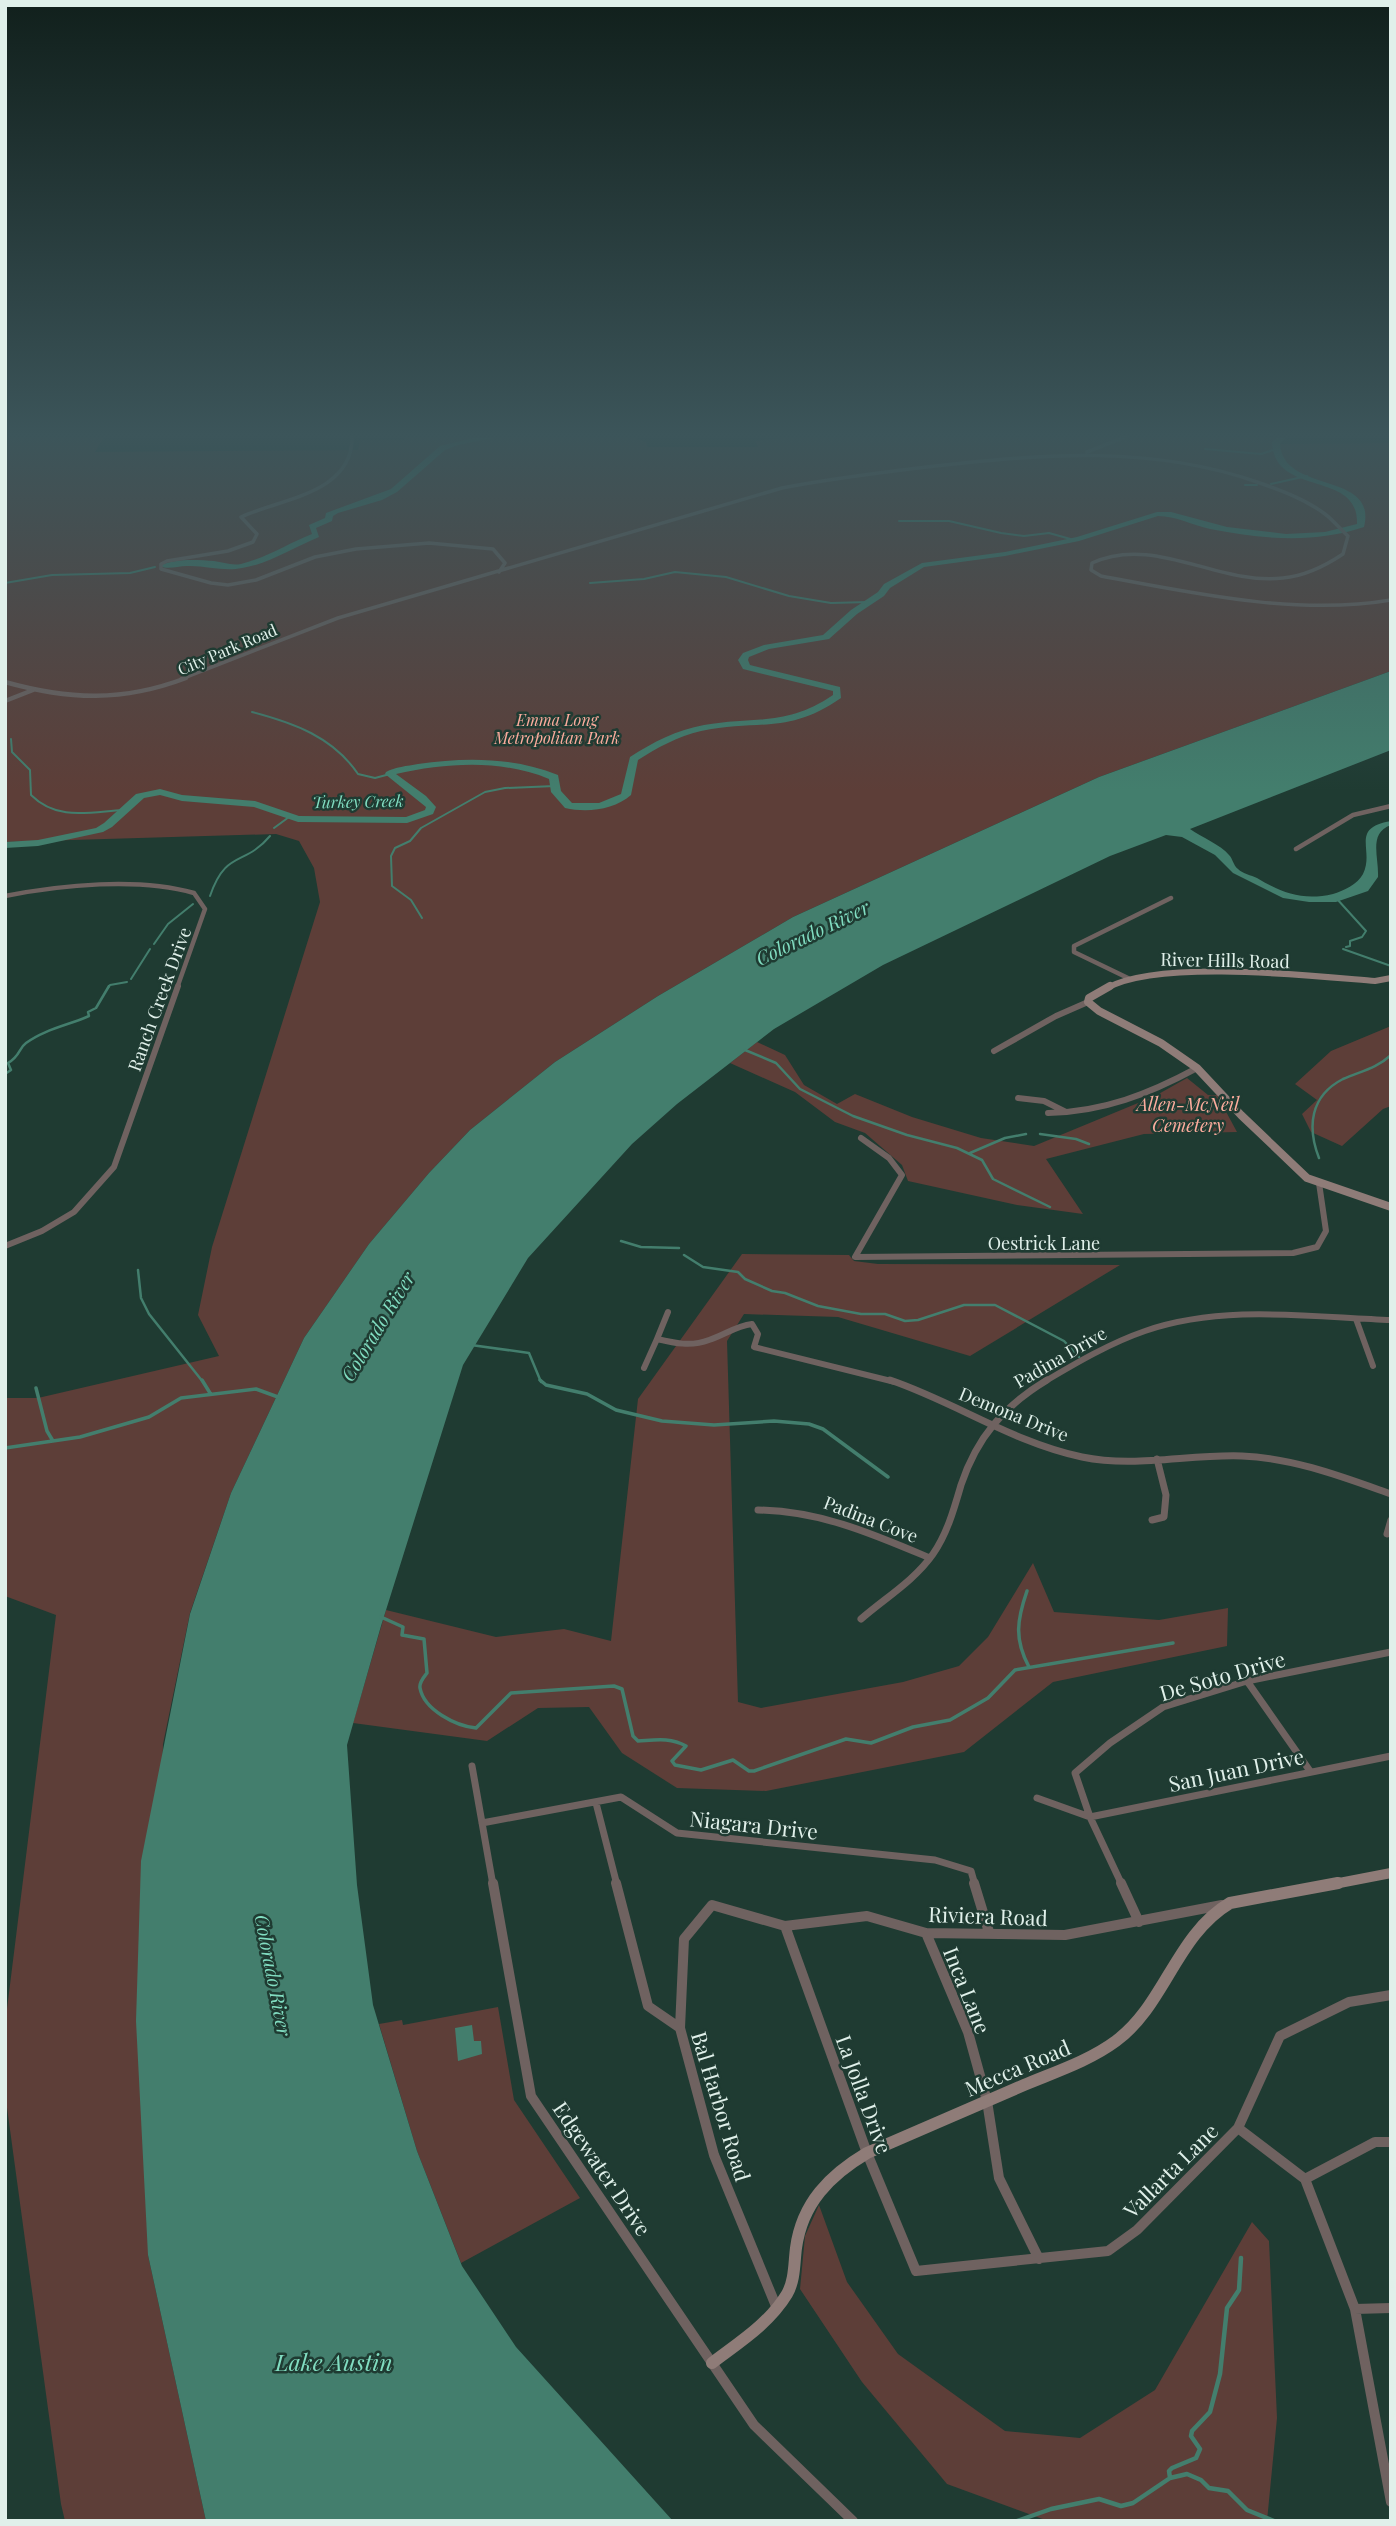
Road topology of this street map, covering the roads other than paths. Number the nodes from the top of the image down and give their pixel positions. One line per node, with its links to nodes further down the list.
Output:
1 (204, 555): 2 (street)
2 (332, 555)
3 (500, 555): 8 (street)
4 (557, 555): 9 (street, City Park Road)
5 (1122, 555): 11 (street, City Park Road)
6 (1134, 555): 7 (street, City Park Road)
7 (1341, 555)
8 (505, 563): 9 (street); 10 (street)
9 (519, 566): 10 (street, City Park Road)
10 (499, 572): 13 (street, City Park Road)
11 (1391, 600)
12 (5, 682): 13 (street, City Park Road)
13 (33, 690): 14 (street)
14 (5, 701)
15 (1391, 806): 16 (street)
16 (1296, 849)
17 (5, 895): 30 (street, Ranch Creek Drive)
18 (1171, 898): 20 (street)
19 (1391, 978): 20 (street, River Hills Road)
20 (1129, 979): 21 (street, River Hills Road)
21 (1088, 1002): 22 (street, River Hills Road); 23 (street)
22 (994, 1051)
23 (1197, 1068): 26 (street); 28 (street)
24 (1018, 1098): 26 (street)
25 (1048, 1113): 26 (street)
26 (1068, 1113)
27 (861, 1138): 28 (street, Oestrick Lane)
28 (1319, 1183): 29 (street)
29 (1391, 1207)
30 (5, 1246)
31 (668, 1312): 34 (street)
32 (1356, 1319): 33 (street, Padina Drive); 35 (street); 37 (street, Padina Drive)
33 (1391, 1320)
34 (657, 1339): 36 (street); 37 (street, Demona Drive)
35 (1373, 1366)
36 (644, 1368)
37 (993, 1423): 38 (street, Demona Drive); 44 (street, Padina Drive)
38 (1157, 1459): 39 (street, Demona Drive); 41 (street)
39 (1391, 1494)
40 (758, 1510): 44 (street, Padina Cove)
41 (1152, 1520)
42 (1391, 1520): 43 (street)
43 (1387, 1534)
44 (930, 1558): 45 (street, Padina Drive)
45 (861, 1619)
46 (1391, 1652): 47 (street, De Soto Drive)
47 (1247, 1681): 50 (street); 53 (street, De Soto Drive)
48 (1391, 1756): 50 (street, San Juan Drive)
49 (472, 1766): 54 (street, Edgewater Drive)
50 (1310, 1771): 53 (street, San Juan Drive)
51 (1037, 1798): 53 (street)
52 (596, 1802): 54 (street, Niagara Drive); 59 (street, Niagara Drive); 62 (street, Bal Harbor Road)
53 (1090, 1817): 57 (street, De Soto Drive)
54 (482, 1823): 73 (street, Edgewater Drive)
55 (1391, 1873): 56 (street, Mecca Road)
56 (1230, 1903): 57 (street, Riviera Road); 63 (street, Mecca Road)
57 (1139, 1922): 59 (street, Riviera Road)
58 (785, 1926): 60 (street, Riviera Road); 62 (street, Riviera Road); 66 (street, La Jolla Drive)
59 (989, 1932): 60 (street, Riviera Road)
60 (926, 1933): 63 (street, Inca Lane)
61 (1391, 1995): 64 (street, Vallarta Lane)
62 (680, 2028): 70 (street, Bal Harbor Road)
63 (987, 2101): 66 (street, Mecca Road); 68 (street, Inca Lane)
64 (1238, 2128): 67 (street); 68 (street, Vallarta Lane)
65 (1391, 2142): 67 (street)
66 (867, 2153): 69 (street, La Jolla Drive); 70 (street, Mecca Road)
67 (1305, 2179): 72 (street)
68 (1039, 2259): 69 (street, Vallarta Lane)
69 (916, 2271)
70 (777, 2308): 73 (street, Mecca Road)
71 (1391, 2308): 72 (street)
72 (1355, 2309): 74 (street)
73 (712, 2363): 75 (street, Edgewater Drive)
74 (1391, 2502)
75 (853, 2521)

